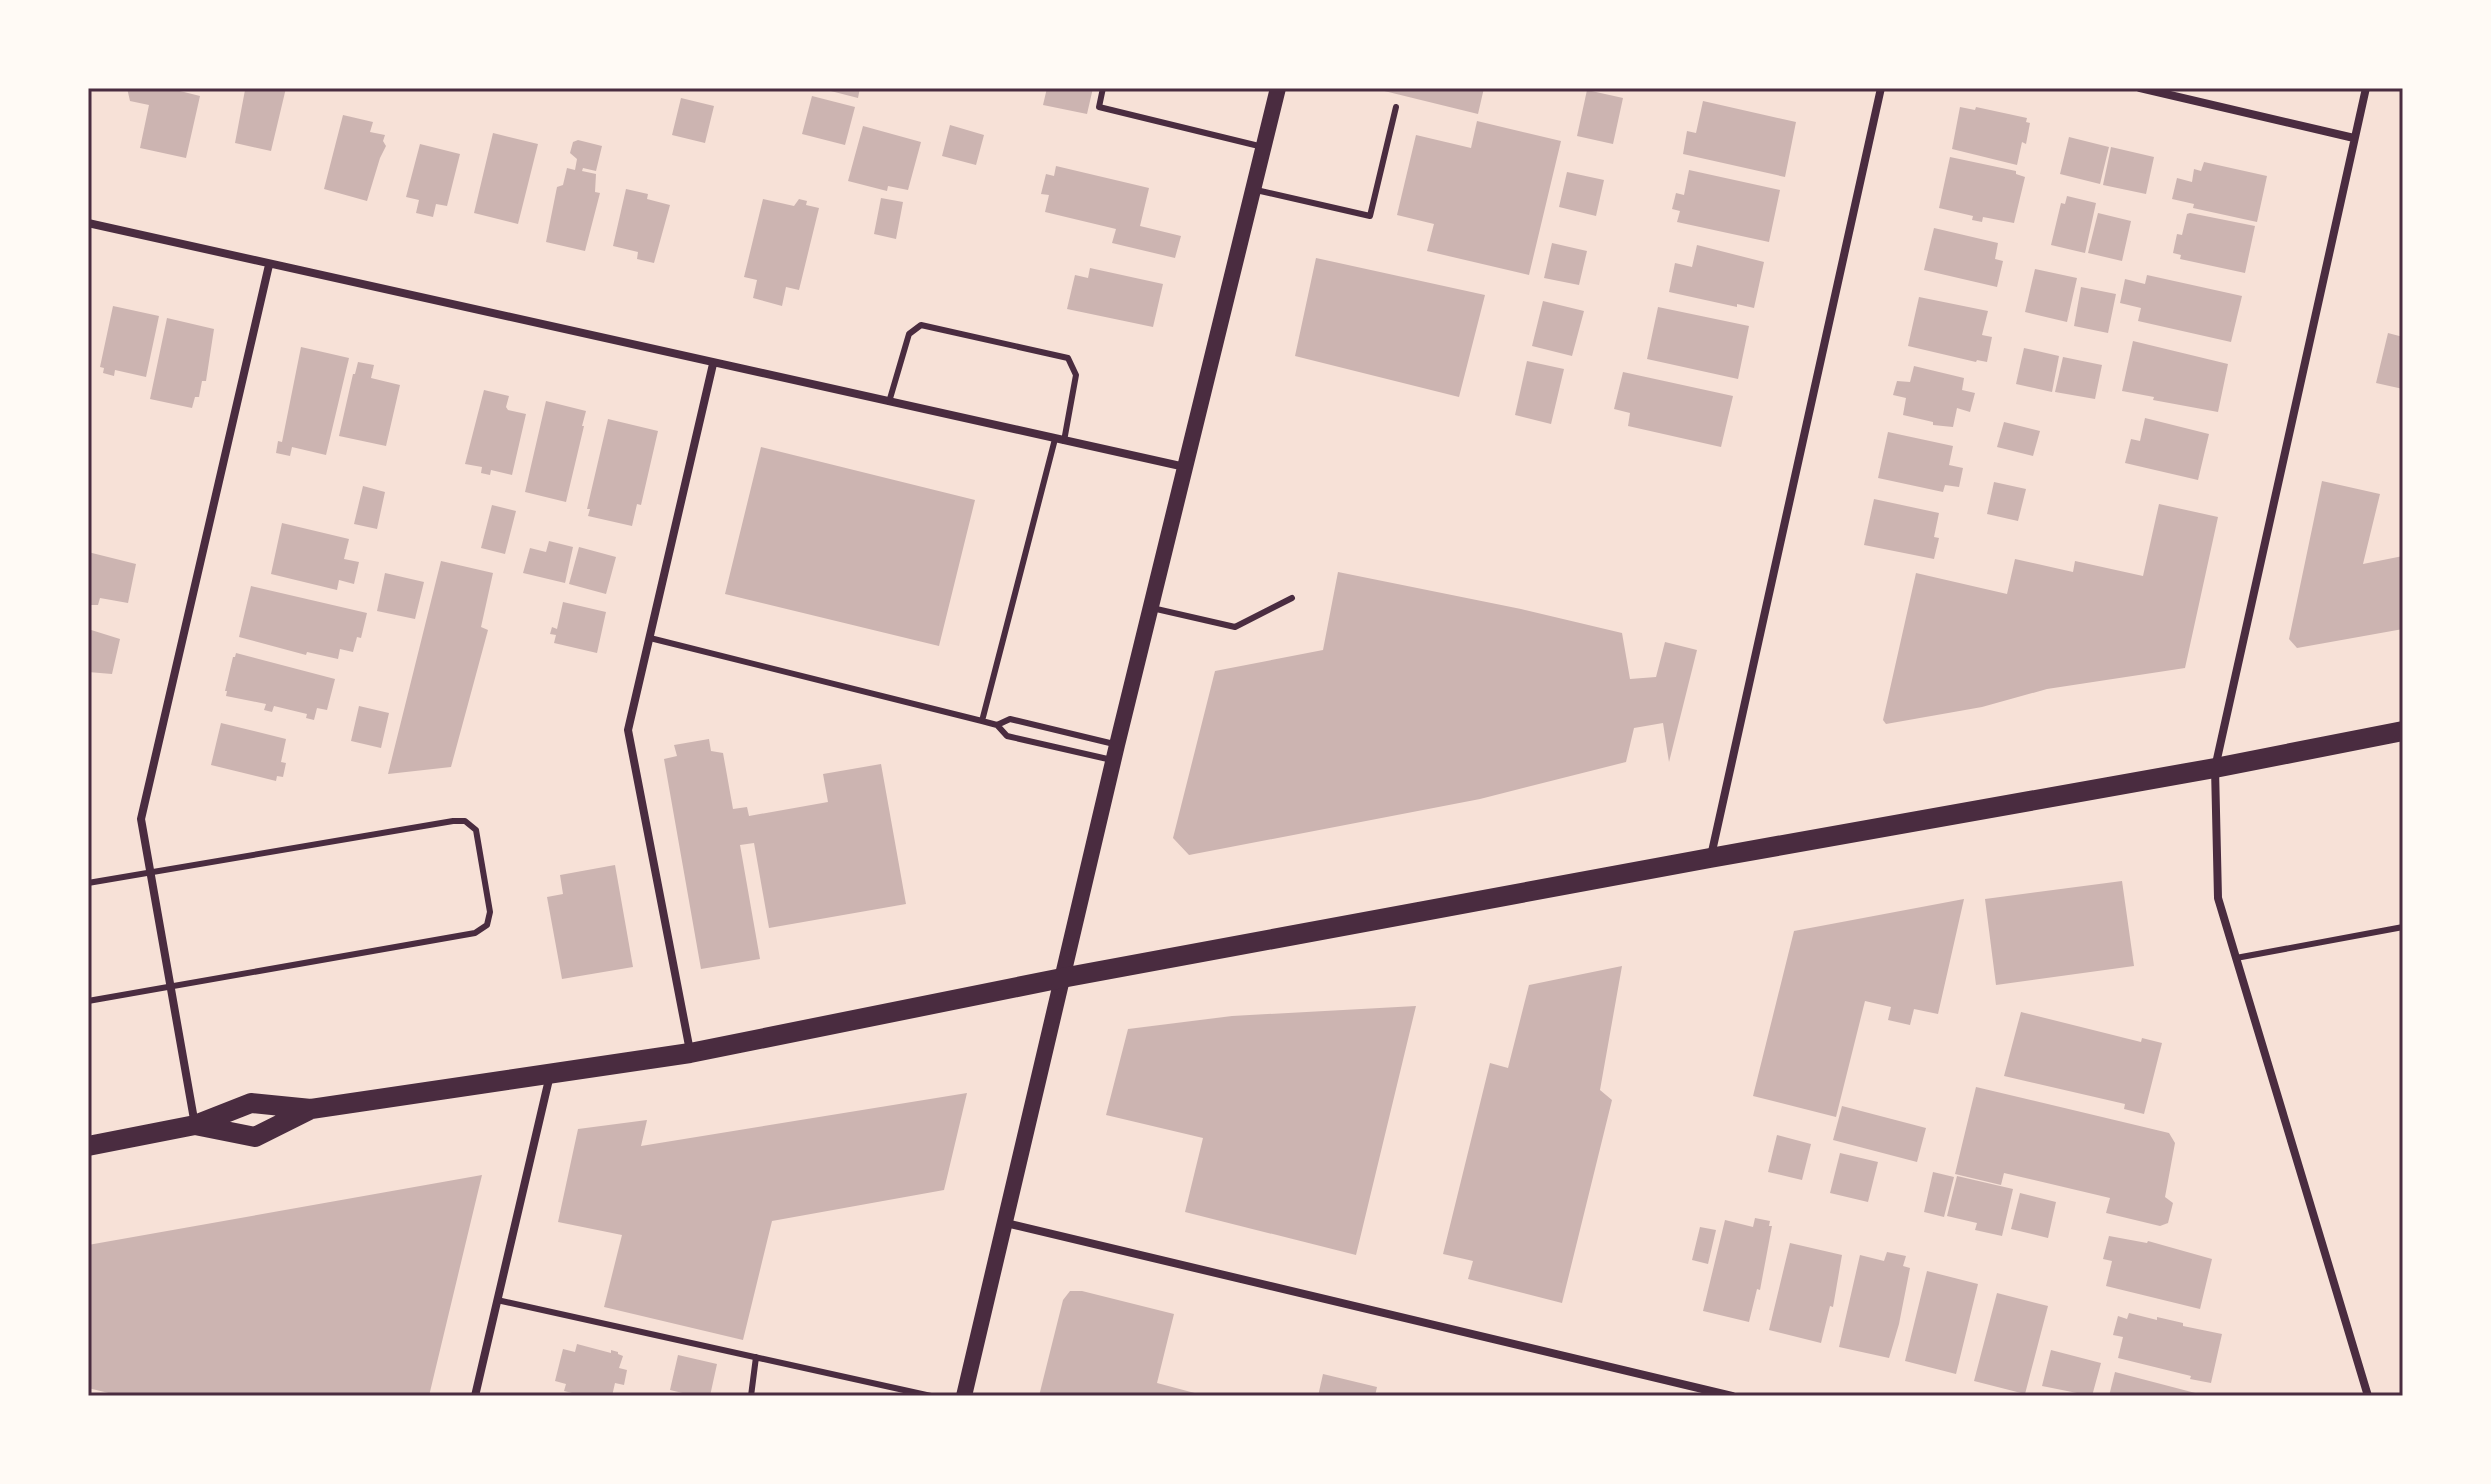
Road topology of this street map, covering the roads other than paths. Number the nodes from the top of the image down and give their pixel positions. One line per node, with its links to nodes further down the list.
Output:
1 (1103, 88): 8 (lane)
2 (1278, 88): 8 (main road)
3 (1881, 88): 24 (street)
4 (2140, 88): 7 (street)
5 (2366, 88): 7 (street)
6 (1396, 107): 9 (lane)
7 (2354, 138): 23 (street)
8 (1263, 147): 9 (main road)
9 (1253, 189): 15 (main road)
10 (88, 223): 11 (street)
11 (269, 265): 12 (street); 25 (street)
12 (713, 364): 13 (street); 18 (street)
13 (889, 402): 14 (street); 14 (lane)
14 (1059, 440): 15 (street); 19 (lane)
15 (1186, 468): 17 (main road)
16 (1292, 598): 17 (lane)
17 (1152, 608): 22 (main road)
18 (650, 638): 19 (lane); 32 (street)
19 (982, 721): 20 (lane)
20 (997, 725): 22 (lane); 22 (lane)
21 (2403, 731): 23 (main road)
22 (1115, 753): 29 (main road)
23 (2215, 768): 24 (main road); 28 (street)
24 (1710, 858): 29 (main road)
25 (151, 871): 26 (lane); 30 (street); 30 (lane)
26 (88, 883)
27 (2403, 927): 28 (lane)
28 (2236, 958): 45 (street)
29 (1062, 978): 32 (main road); 37 (main road)
30 (171, 988): 31 (lane); 35 (street)
31 (88, 1001)
32 (690, 1053): 33 (main road)
33 (550, 1075): 34 (main road); 38 (street)
34 (311, 1109): 35 (main road); 35 (main road)
35 (195, 1125): 36 (main road)
36 (88, 1146)
37 (1006, 1223): 43 (main road); 44 (street)
38 (497, 1300): 39 (lane); 40 (street)
39 (756, 1357): 41 (lane); 42 (lane)
40 (475, 1396)
41 (751, 1396)
42 (931, 1396)
43 (964, 1396)
44 (1732, 1396)
45 (2368, 1396)

